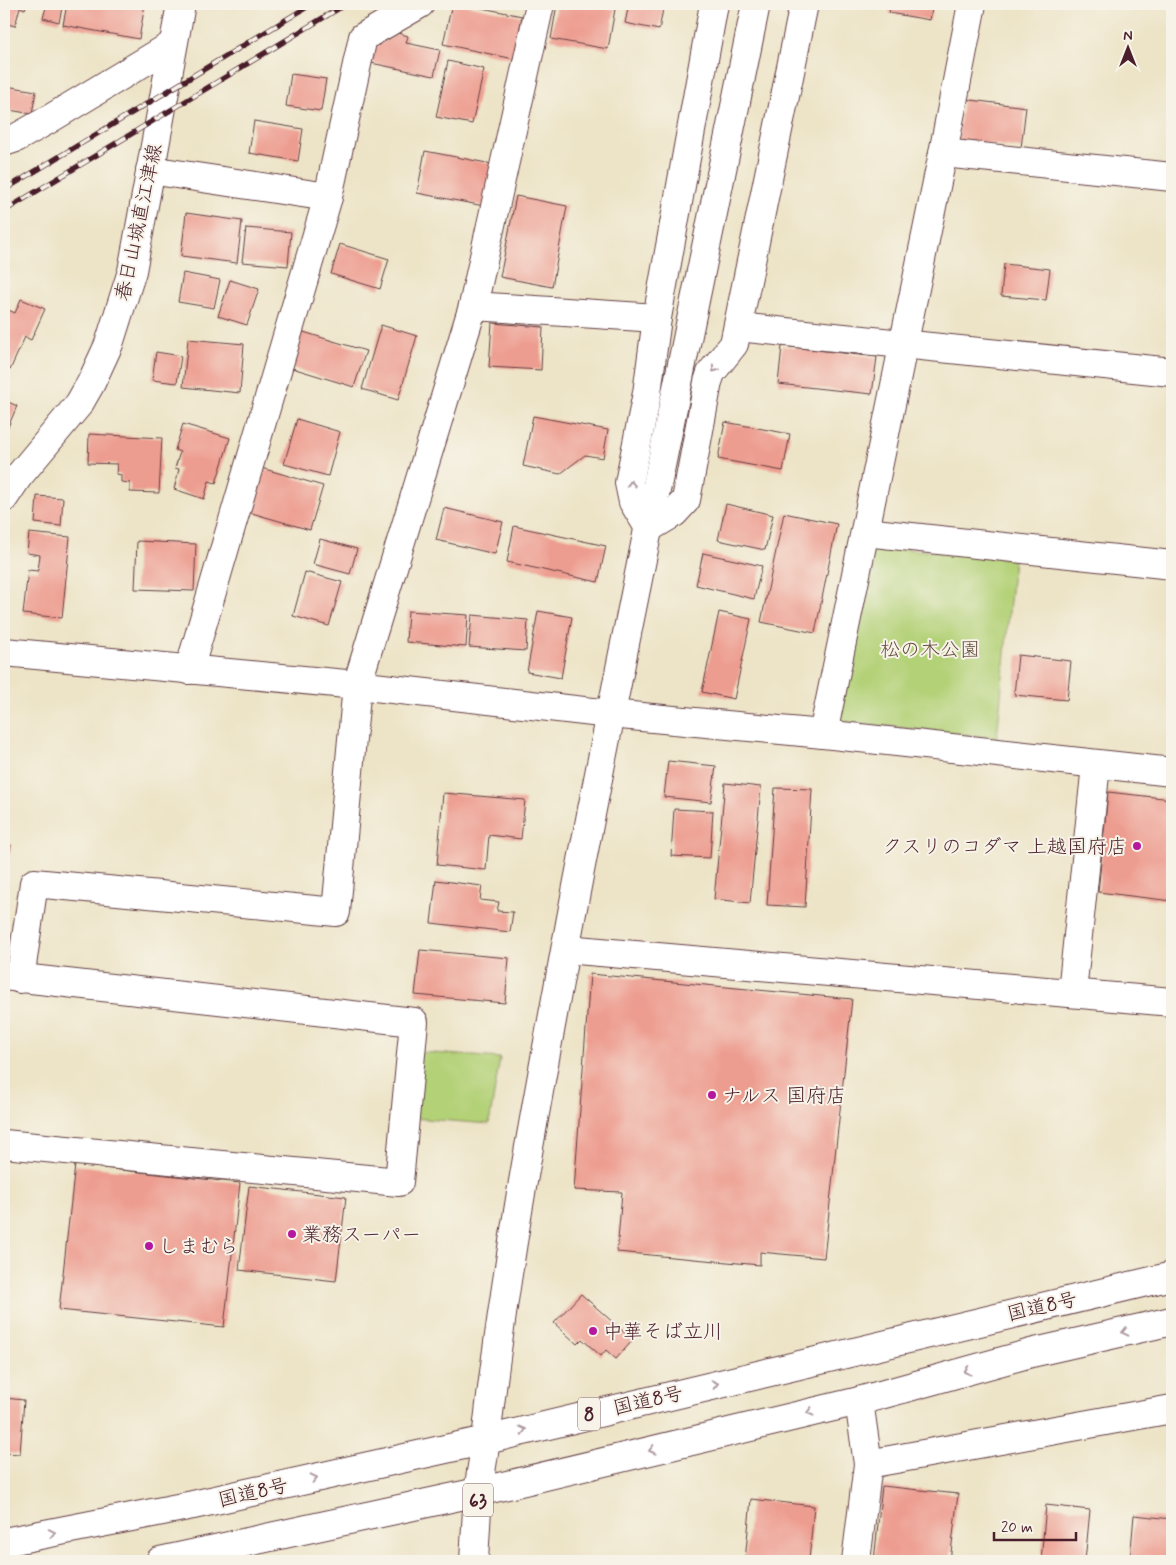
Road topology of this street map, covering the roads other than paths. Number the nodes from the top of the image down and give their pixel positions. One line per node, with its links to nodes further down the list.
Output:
1 (181, 4): 8 (main road, 春日山城直江津線)
2 (420, 4): 13 (main road)
3 (540, 4): 14 (main road)
4 (714, 4): 15 (main road)
5 (756, 4): 20 (main road)
6 (804, 4): 16 (main road)
7 (972, 4): 10 (main road)
8 (172, 46): 9 (main road); 11 (main road, 春日山城直江津線)
9 (4, 142)
10 (943, 153): 12 (main road); 17 (main road)
11 (150, 170): 13 (main road); 19 (main road, 春日山城直江津線)
12 (1172, 177)
13 (328, 197): 24 (main road)
14 (473, 306): 15 (main road); 25 (main road)
15 (657, 318): 20 (main road, one-way to 15)
16 (738, 327): 17 (main road); 20 (main road, one-way to 20)
17 (902, 344): 18 (main road); 21 (main road)
18 (1172, 372)
19 (4, 498)
20 (649, 528): 26 (main road)
21 (865, 532): 22 (main road); 27 (main road)
22 (1172, 565)
23 (4, 652): 24 (main road)
24 (189, 670): 25 (main road)
25 (357, 685): 26 (main road); 31 (main road)
26 (610, 714): 27 (main road); 30 (main road)
27 (823, 734): 28 (main road)
28 (1096, 765): 29 (main road); 32 (main road)
29 (1172, 772)
30 (566, 949): 32 (main road); 39 (main road)
31 (12, 978): 34 (main road)
32 (1072, 992): 33 (main road)
33 (1172, 1002)
34 (4, 1144)
35 (1172, 1276): 39 (main road, 国道8号 / 8, one-way to 35)
36 (1172, 1321): 37 (main road, one-way to 37)
37 (859, 1401): 40 (main road); 41 (main road, one-way to 41)
38 (1172, 1408): 40 (main road)
39 (486, 1440): 41 (main road, 63); 42 (main road, 国道8号 / 8, one-way to 39)
40 (868, 1464): 45 (main road)
41 (478, 1492): 43 (main road); 44 (main road, 63)
42 (4, 1542)
43 (160, 1561)
44 (474, 1561)
45 (856, 1561)

